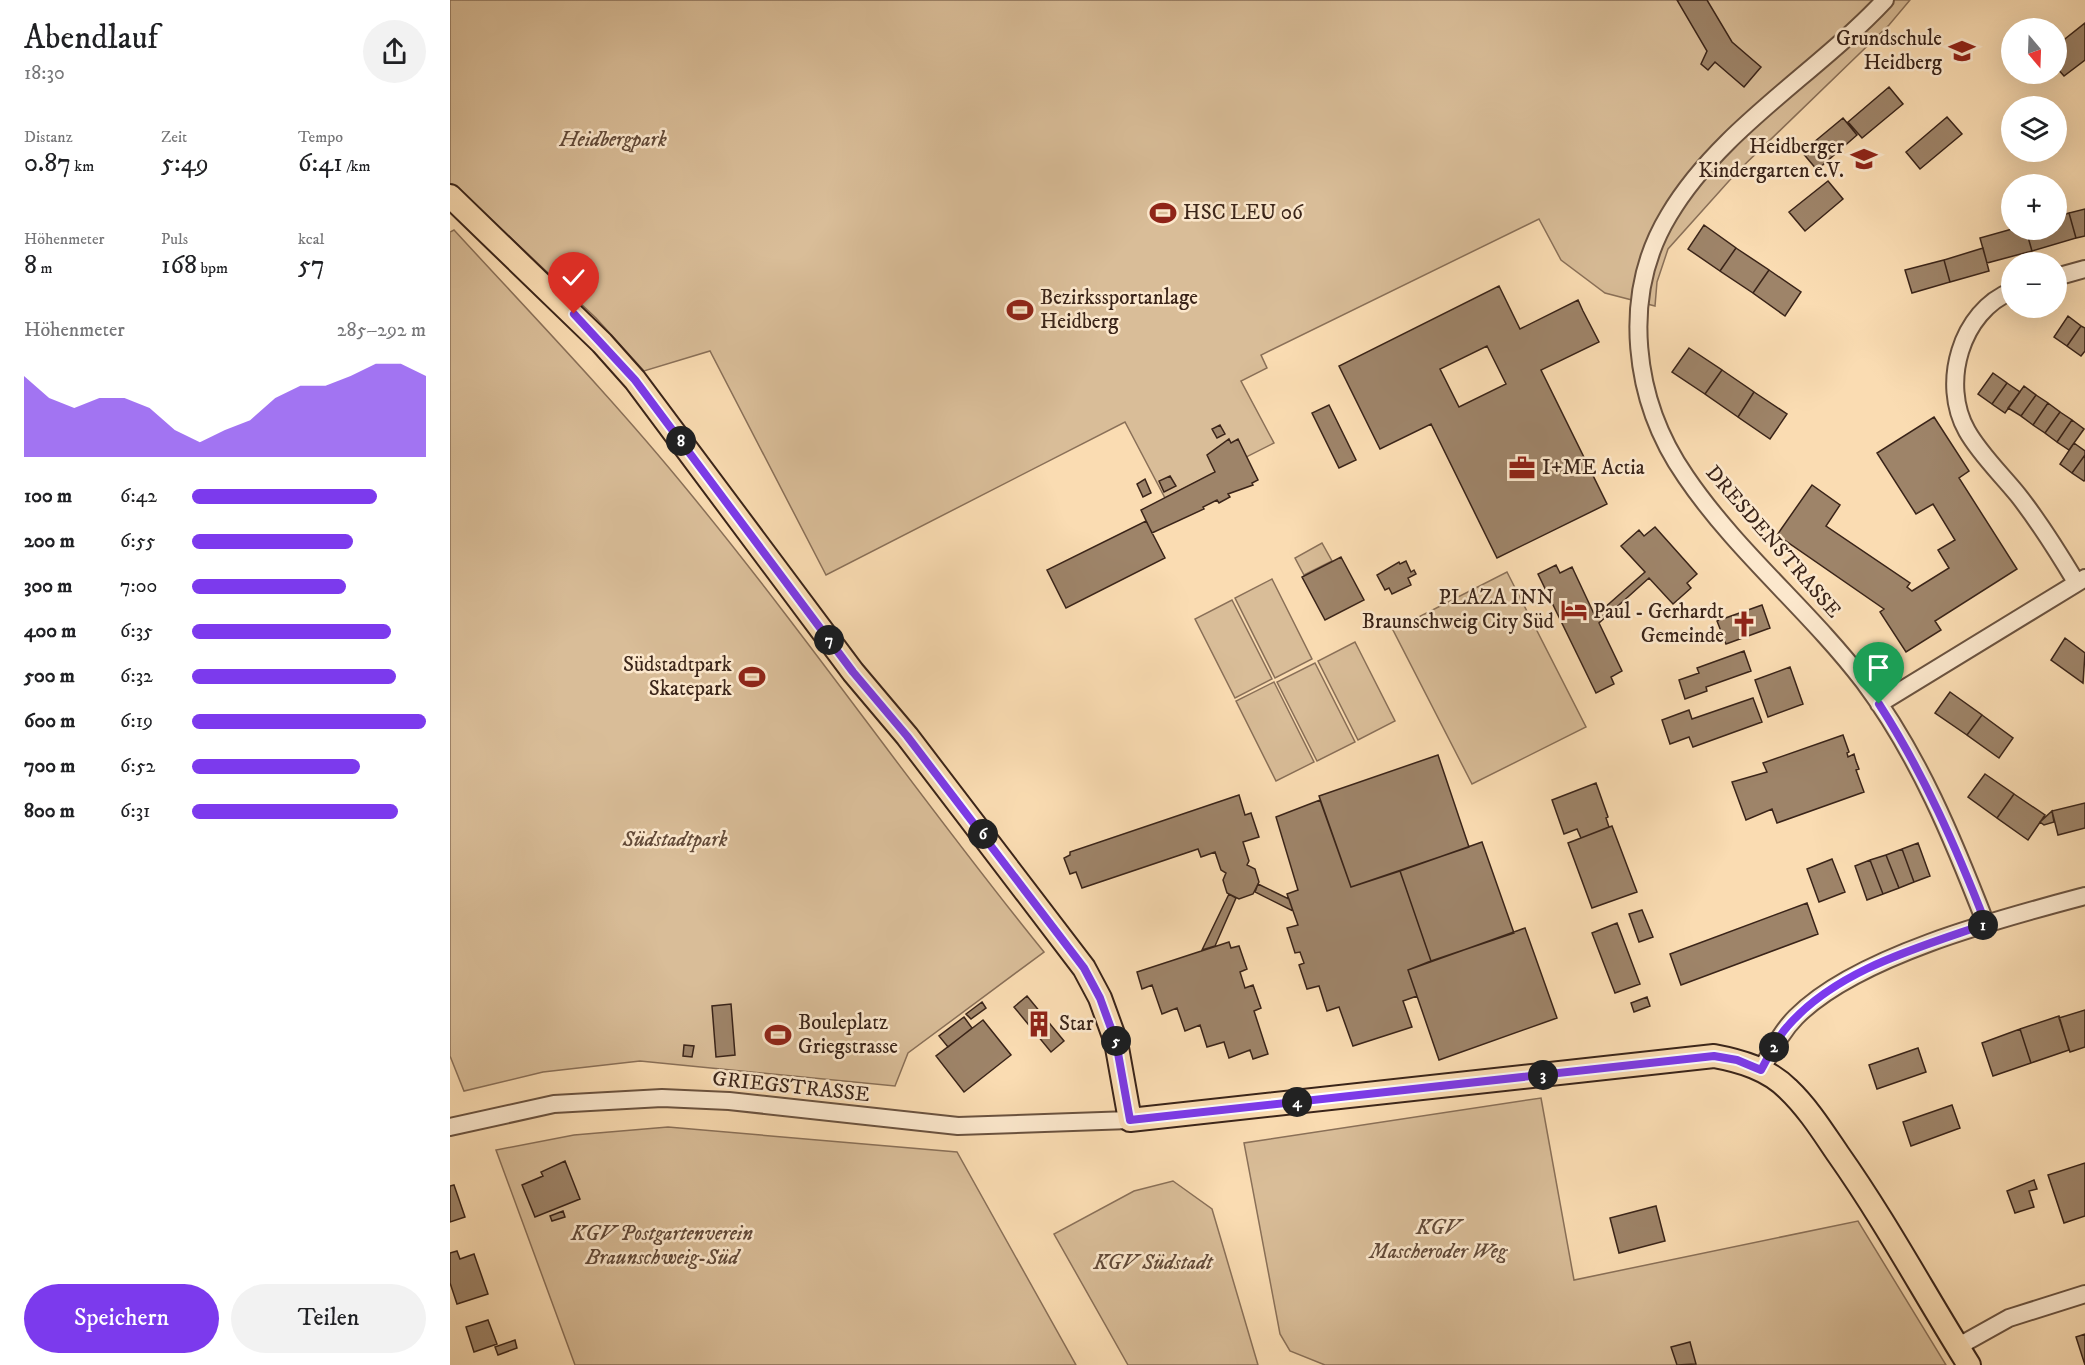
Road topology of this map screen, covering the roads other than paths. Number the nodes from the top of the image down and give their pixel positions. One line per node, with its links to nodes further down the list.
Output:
1 (1885, 0): 7 (street, DRESDENSTRASSE)
2 (450, 196): 11 (main road)
3 (2085, 269): 4 (street)
4 (2067, 274)
5 (2001, 297): 6 (street)
6 (2080, 580): 7 (street)
7 (1879, 704): 9 (street, DRESDENSTRASSE)
8 (2085, 896): 9 (street)
9 (1986, 924): 10 (street)
10 (1761, 1070): 11 (main road); 14 (main road)
11 (1130, 1120): 12 (street, GRIEGSTRASSE)
12 (450, 1127)
13 (2085, 1294): 14 (street)
14 (1963, 1356)

